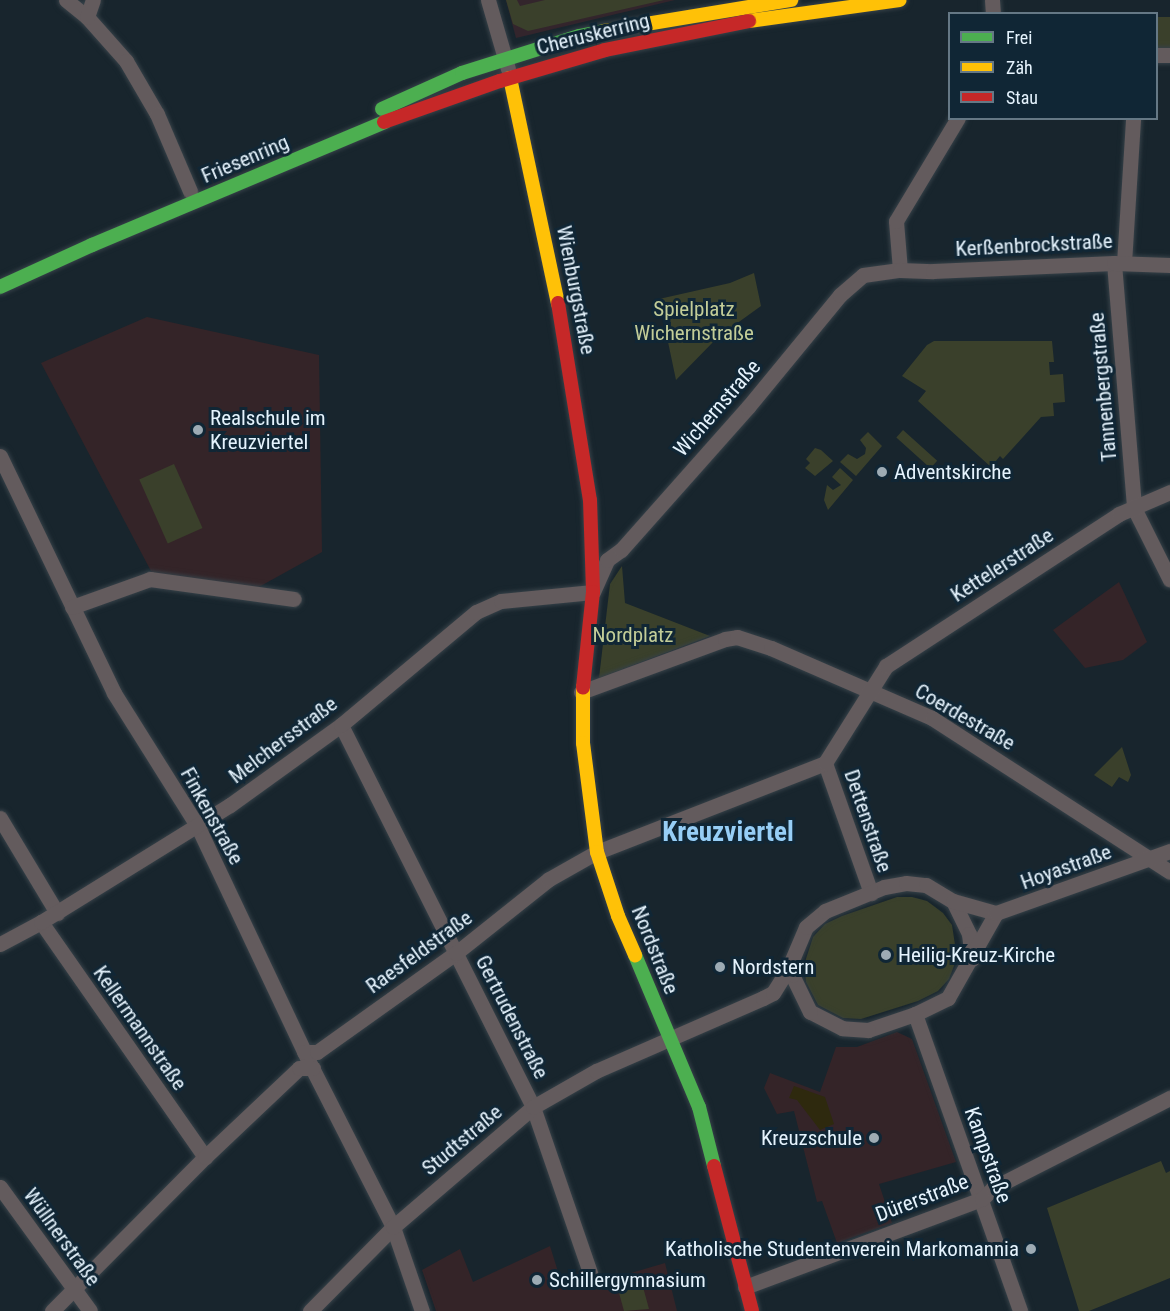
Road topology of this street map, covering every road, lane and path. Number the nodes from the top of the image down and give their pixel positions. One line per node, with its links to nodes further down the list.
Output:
1 (66, 0): 6 (street)
2 (93, 0): 6 (street)
3 (488, 0): 7 (street, Wienburgstraße)
4 (790, 0): 7 (main road, Cheruskerring)
5 (900, 0): 8 (main road, Cheruskerring)
6 (87, 17): 11 (street)
7 (506, 58): 8 (street, Wienburgstraße); 11 (main road, Friesenring)
8 (510, 78): 16 (main road, Friesenring); 21 (main road, Wienburgstraße)
9 (957, 120): 14 (street)
10 (1133, 120): 12 (street, Tannenbergstraße)
11 (190, 191): 15 (main road, Friesenring)
12 (1119, 263): 13 (street, Kerßenbrockstraße); 14 (street, Kerßenbrockstraße); 19 (street, Tannenbergstraße)
13 (1170, 264)
14 (900, 270): 21 (street, Wichernstraße)
15 (0, 272)
16 (0, 287)
17 (0, 456): 23 (street, Finkenstraße)
18 (1170, 492): 19 (street, Kettelerstraße)
19 (1134, 508): 20 (street); 24 (street, Kettelerstraße)
20 (1170, 580)
21 (592, 592): 25 (main road, Nordstraße); 26 (street, Melchersstraße)
22 (294, 599): 23 (street)
23 (72, 607): 29 (street, Finkenstraße)
24 (869, 690): 25 (street, Coerdestraße); 27 (street); 32 (street, Coerdestraße)
25 (581, 692): 31 (main road, Nordstraße)
26 (341, 724): 29 (street, Melchersstraße); 40 (street, Gertrudenstraße)
27 (825, 763): 31 (street, Raesfeldstraße); 34 (street, Dettenstraße)
28 (0, 819): 36 (street)
29 (198, 827): 36 (street, Melchersstraße); 45 (street, Finkenstraße)
30 (1170, 851): 32 (street, Hoyastraße)
31 (597, 852): 40 (street, Raesfeldstraße); 44 (main road, Nordstraße)
32 (1150, 859): 33 (street, Coerdestraße); 37 (street, Hoyastraße)
33 (1170, 872)
34 (871, 893): 35 (street); 42 (street)
35 (953, 901): 37 (street); 41 (street)
36 (57, 913): 38 (street, Melchersstraße)
37 (996, 913): 41 (street)
38 (41, 922): 39 (street, Melchersstraße); 48 (street, Kellermannstraße)
39 (0, 944)
40 (456, 953): 45 (street, Raesfeldstraße); 47 (street, Gertrudenstraße)
41 (972, 959): 43 (street)
42 (789, 967): 43 (street); 44 (street)
43 (915, 1014): 50 (street, Kampstraße)
44 (669, 1037): 47 (street, Studtstraße); 53 (main road, Nordstraße)
45 (308, 1060): 48 (street, Raesfeldstraße); 51 (street, Finkenstraße)
46 (1170, 1098): 50 (street, Dürerstraße)
47 (533, 1107): 51 (street, Studtstraße); 52 (street, Gertrudenstraße)
48 (205, 1157): 54 (street, Raesfeldstraße)
49 (1, 1191): 54 (street, Wüllnerstraße)
50 (982, 1199): 53 (street, Dürerstraße); 60 (street, Kampstraße)
51 (393, 1227): 57 (street, Studtstraße); 58 (street, Finkenstraße)
52 (590, 1273)
53 (745, 1287): 59 (main road, Nordstraße)
54 (73, 1289): 55 (street, Raesfeldstraße); 56 (street, Wüllnerstraße)
55 (52, 1311)
56 (90, 1311)
57 (310, 1311)
58 (422, 1311)
59 (752, 1311)
60 (1020, 1311)

